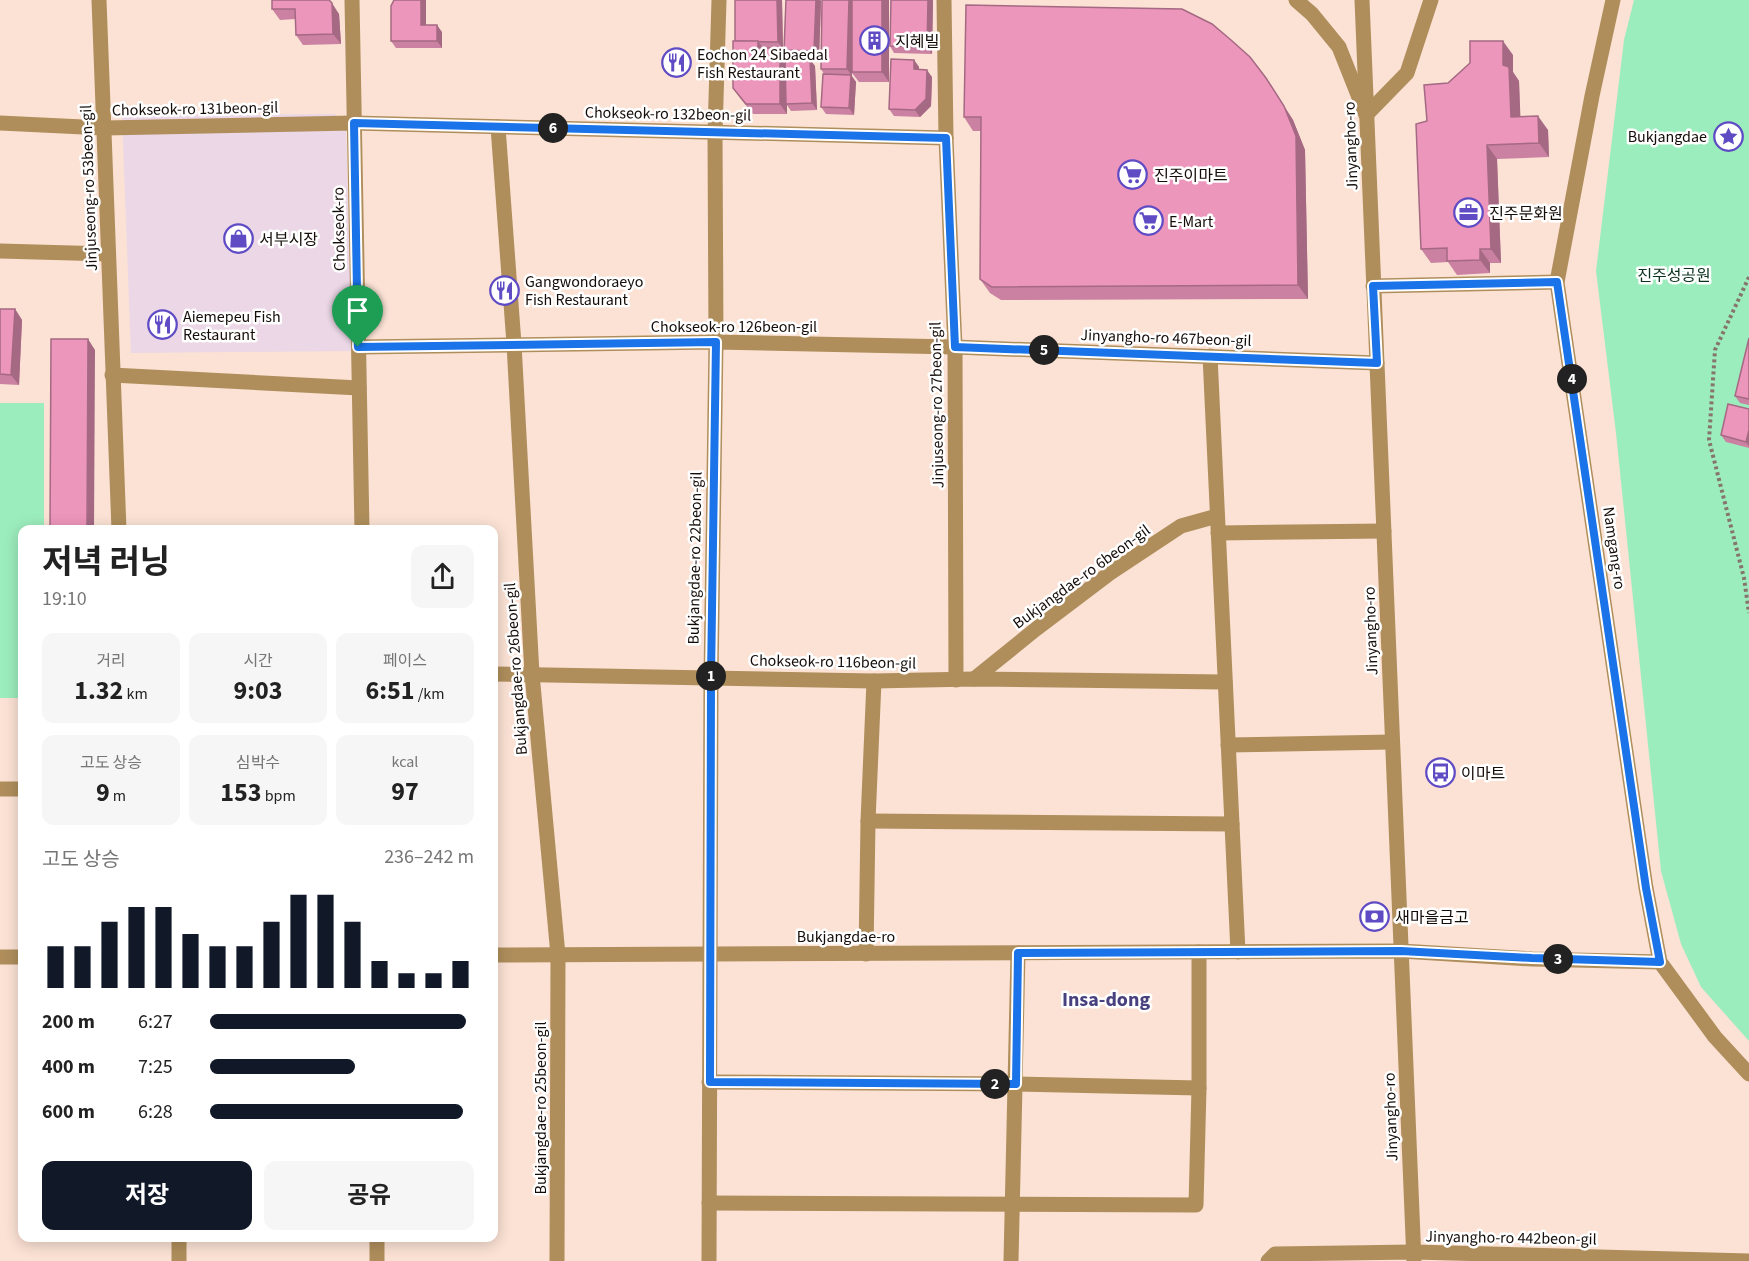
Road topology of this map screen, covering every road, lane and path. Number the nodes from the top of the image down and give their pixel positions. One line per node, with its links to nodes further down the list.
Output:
1 (99, 0): 13 (street, Jinjuseong-ro 53beon-gil)
2 (352, 0): 11 (street, Chokseok-ro)
3 (719, 0): 14 (street, Bukjangdae-ro 22beon-gil)
4 (944, 0): 15 (street, Jinjuseong-ro 27beon-gil)
5 (1296, 0): 9 (street)
6 (1362, 0): 9 (street, Jinyangho-ro)
7 (1431, 0): 9 (street)
8 (1613, 0): 19 (street, Namgang-ro)
9 (1366, 115): 20 (street, Jinyangho-ro)
10 (0, 123): 13 (street, Chokseok-ro 131beon-gil)
11 (354, 123): 12 (street, Chokseok-ro 132beon-gil); 13 (street, Chokseok-ro 131beon-gil); 23 (street, Chokseok-ro)
12 (498, 127): 14 (street, Chokseok-ro 132beon-gil); 22 (street)
13 (104, 128): 17 (street, Jinjuseong-ro 53beon-gil)
14 (715, 133): 15 (street, Chokseok-ro 132beon-gil); 21 (street, Bukjangdae-ro 22beon-gil)
15 (946, 138): 24 (street, Jinjuseong-ro 27beon-gil)
16 (0, 251): 17 (street)
17 (108, 254): 27 (street, Jinjuseong-ro 53beon-gil)
18 (1749, 277): 34 (path)
19 (1557, 282): 20 (street); 58 (street, Namgang-ro)
20 (1373, 286): 26 (street, Jinyangho-ro)
21 (716, 342): 22 (street, Chokseok-ro 126beon-gil); 24 (street, Chokseok-ro 126beon-gil); 37 (street, Bukjangdae-ro 22beon-gil)
22 (514, 344): 23 (street, Chokseok-ro 126beon-gil); 36 (street, Bukjangdae-ro 26beon-gil)
23 (358, 347): 28 (street, Chokseok-ro)
24 (955, 347): 25 (street, Jinyangho-ro 467beon-gil); 39 (street, Jinjuseong-ro 27beon-gil)
25 (1210, 356): 26 (street, Jinyangho-ro 467beon-gil); 29 (street)
26 (1377, 363): 32 (street, Jinyangho-ro)
27 (112, 375): 28 (street); 30 (street, Jinjuseong-ro 53beon-gil)
28 (359, 388): 31 (street, Chokseok-ro)
29 (1217, 516): 33 (street); 38 (street, Bukjangdae-ro 6beon-gil)
30 (119, 525)
31 (362, 525)
32 (1384, 531): 33 (street); 42 (street, Jinyangho-ro)
33 (1218, 533): 41 (street)
34 (1749, 613)
35 (498, 674): 36 (street, Chokseok-ro 116beon-gil)
36 (532, 674): 37 (street, Chokseok-ro 116beon-gil); 55 (street, Bukjangdae-ro 26beon-gil)
37 (711, 677): 40 (street, Chokseok-ro 116beon-gil); 52 (street, Bukjangdae-ro 22beon-gil)
38 (974, 679): 39 (street); 41 (street)
39 (956, 680): 40 (street, Chokseok-ro 116beon-gil)
40 (874, 681): 46 (street)
41 (1225, 682): 43 (street)
42 (1392, 742): 43 (street); 48 (street, Jinyangho-ro)
43 (1228, 745): 47 (street)
44 (0, 789): 45 (street)
45 (18, 789)
46 (868, 820): 47 (street); 53 (street)
47 (1232, 824): 50 (street)
48 (1401, 951): 50 (street, Bukjangdae-ro); 58 (street, Bukjangdae-ro); 67 (street, Jinyangho-ro)
49 (1199, 952): 50 (street, Bukjangdae-ro); 51 (street, Bukjangdae-ro); 62 (street)
50 (1238, 952)
51 (1018, 953): 53 (street, Bukjangdae-ro); 61 (street)
52 (709, 954): 53 (street, Bukjangdae-ro); 55 (street, Bukjangdae-ro); 60 (street, Bukjangdae-ro 22beon-gil)
53 (866, 954)
54 (498, 955): 55 (street, Bukjangdae-ro)
55 (558, 955): 71 (street, Bukjangdae-ro 25beon-gil)
56 (0, 957): 57 (street)
57 (18, 957)
58 (1660, 962): 59 (street, Namgang-ro)
59 (1749, 1074)
60 (710, 1082): 61 (street); 63 (street, Bukjangdae-ro 22beon-gil)
61 (1016, 1084): 62 (street); 64 (street)
62 (1199, 1088): 64 (street)
63 (709, 1203): 64 (street); 72 (street, Bukjangdae-ro 22beon-gil)
64 (1013, 1205): 73 (street)
65 (178, 1242): 69 (street)
66 (377, 1242): 70 (street)
67 (1414, 1257): 68 (street, Jinyangho-ro 442beon-gil); 74 (street, Jinyangho-ro 442beon-gil)
68 (1607, 1259): 75 (street, Jinyangho-ro 442beon-gil)
69 (179, 1261)
70 (377, 1261)
71 (557, 1261)
72 (709, 1261)
73 (1011, 1261)
74 (1268, 1261)
75 (1749, 1261)

